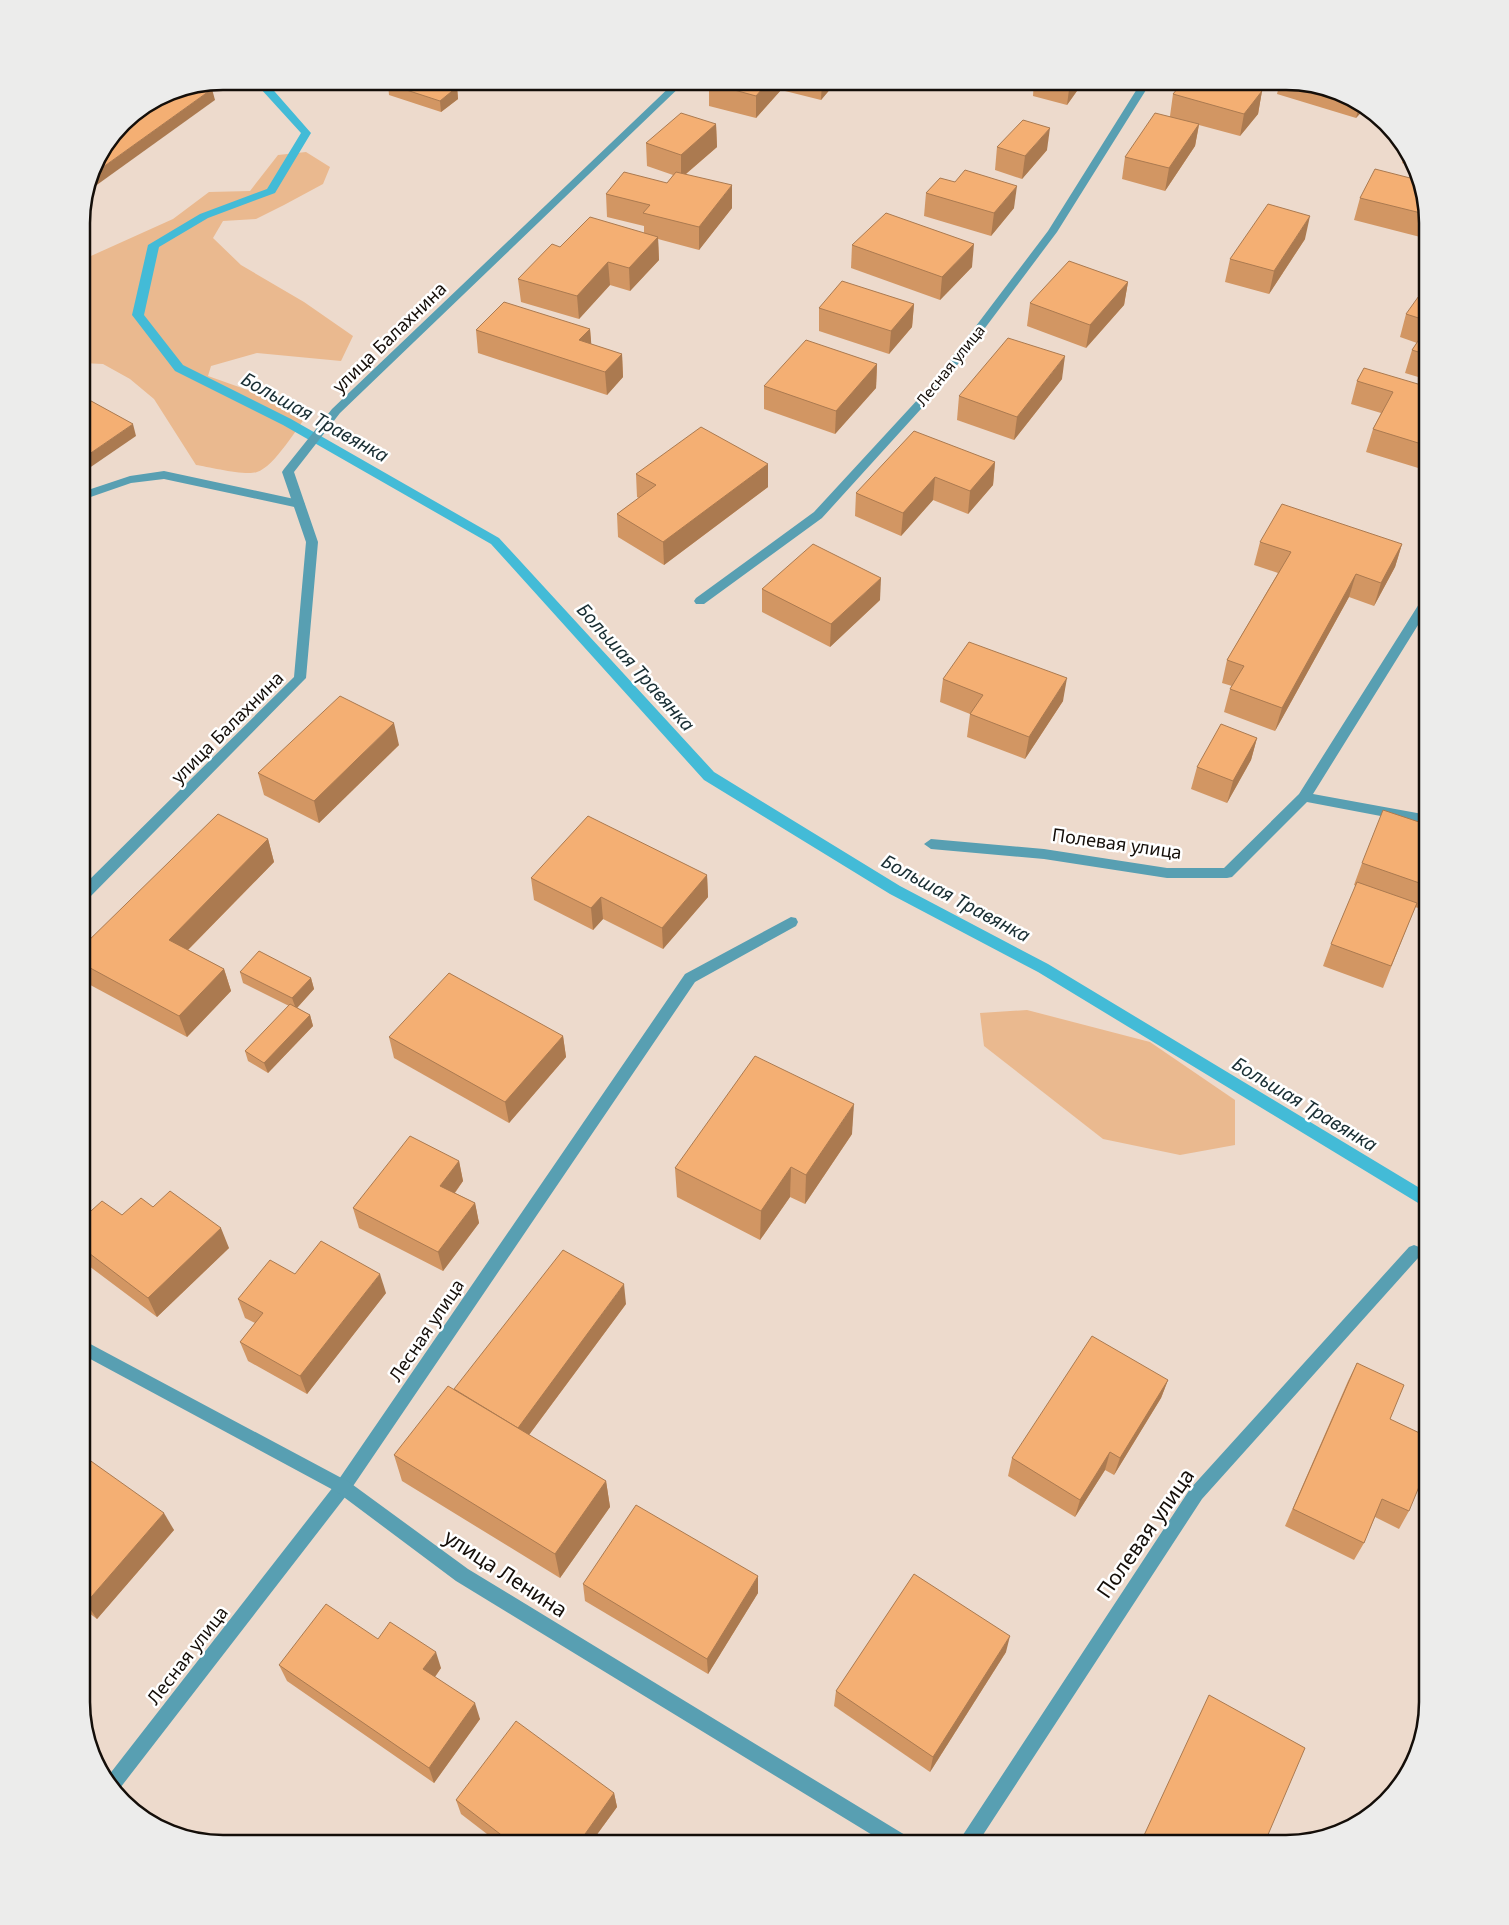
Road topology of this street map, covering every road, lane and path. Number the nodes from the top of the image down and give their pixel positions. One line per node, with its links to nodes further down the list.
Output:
1 (673, 90): 4 (street, улица Балахнина)
2 (1141, 90): 5 (street, Лесная улица)
3 (90, 493): 4 (lane)
4 (299, 504): 10 (street, улица Балахнина)
5 (700, 601)
6 (1419, 613): 7 (street, Полевая улица)
7 (1304, 797): 8 (street); 9 (street, Полевая улица)
8 (1419, 818)
9 (931, 844)
10 (90, 889)
11 (791, 922): 14 (street, Лесная улица)
12 (1414, 1252): 17 (street, Полевая улица)
13 (90, 1351): 14 (street, улица Ленина)
14 (343, 1487): 15 (street, Лесная улица); 16 (street, улица Ленина)
15 (115, 1781)
16 (889, 1835)
17 (972, 1835)

